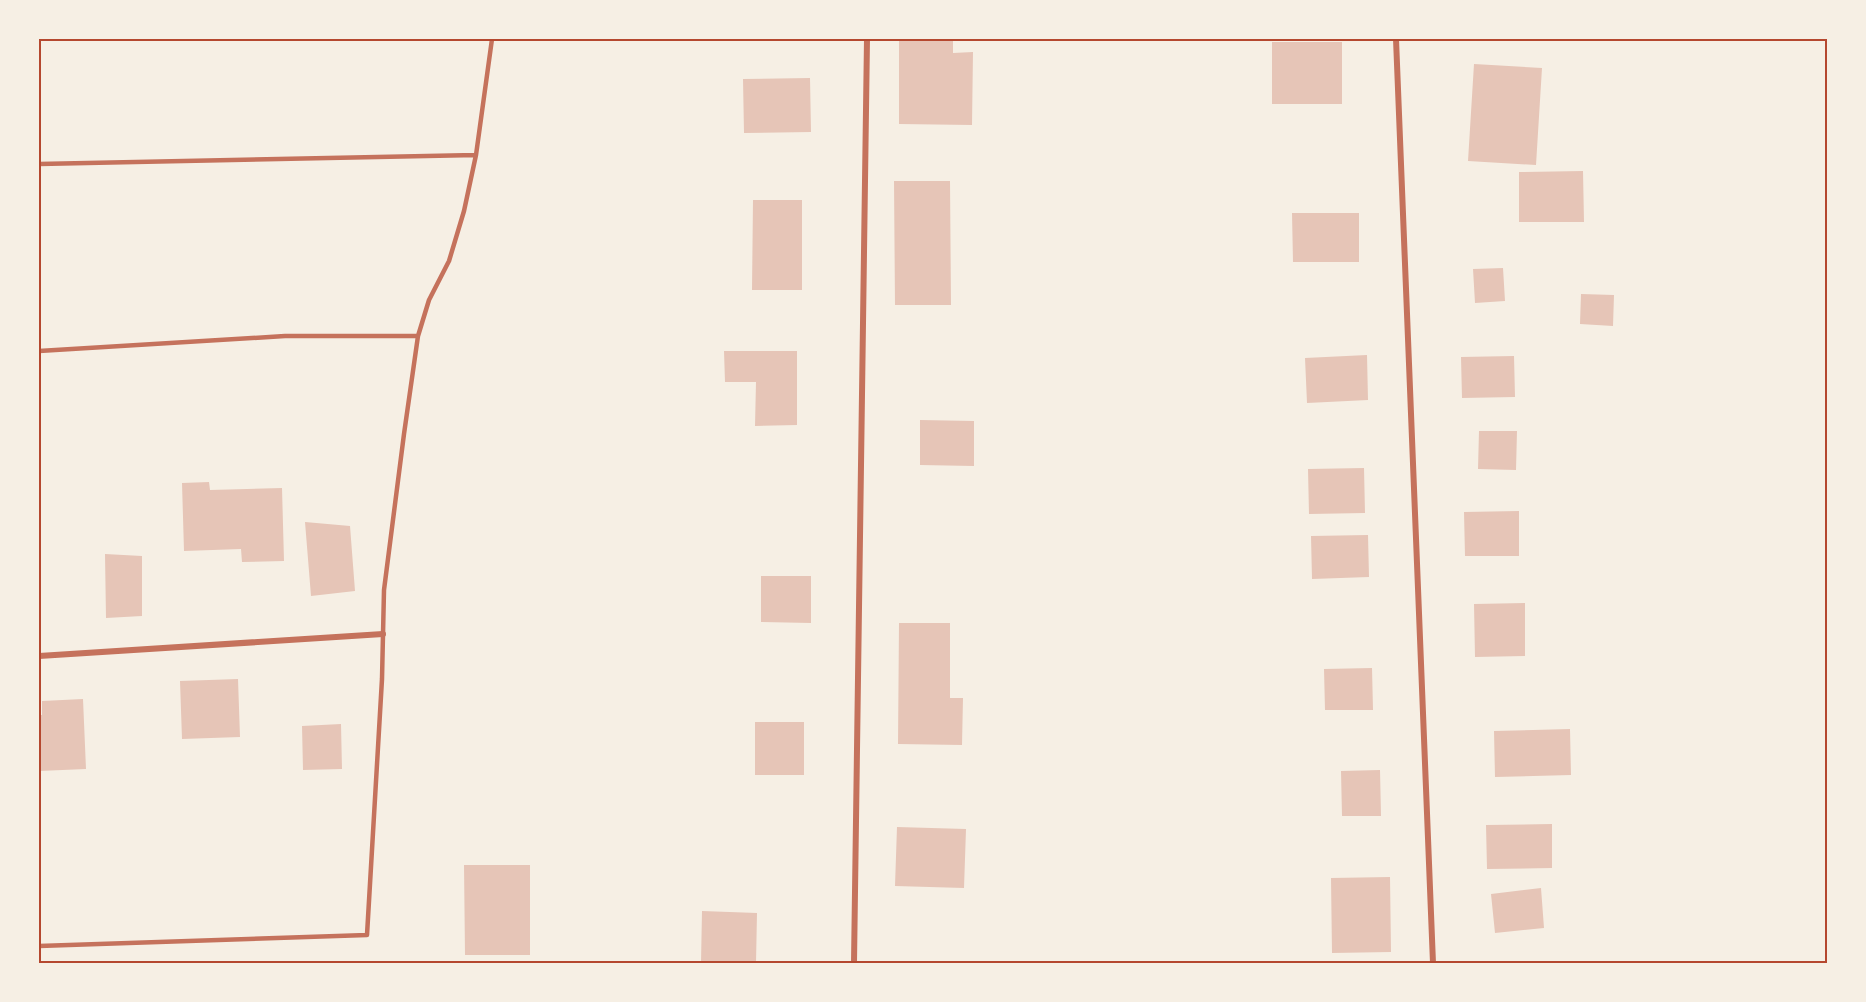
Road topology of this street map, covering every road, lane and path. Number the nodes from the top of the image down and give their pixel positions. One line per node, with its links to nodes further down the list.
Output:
1 (492, 39): 4 (lane)
2 (867, 39): 11 (street)
3 (1396, 39): 12 (street)
4 (476, 155): 5 (lane); 6 (lane)
5 (39, 164)
6 (418, 336): 7 (lane); 8 (lane)
7 (39, 351)
8 (383, 634): 9 (street); 10 (lane)
9 (39, 656)
10 (39, 946)
11 (854, 963)
12 (1433, 963)

